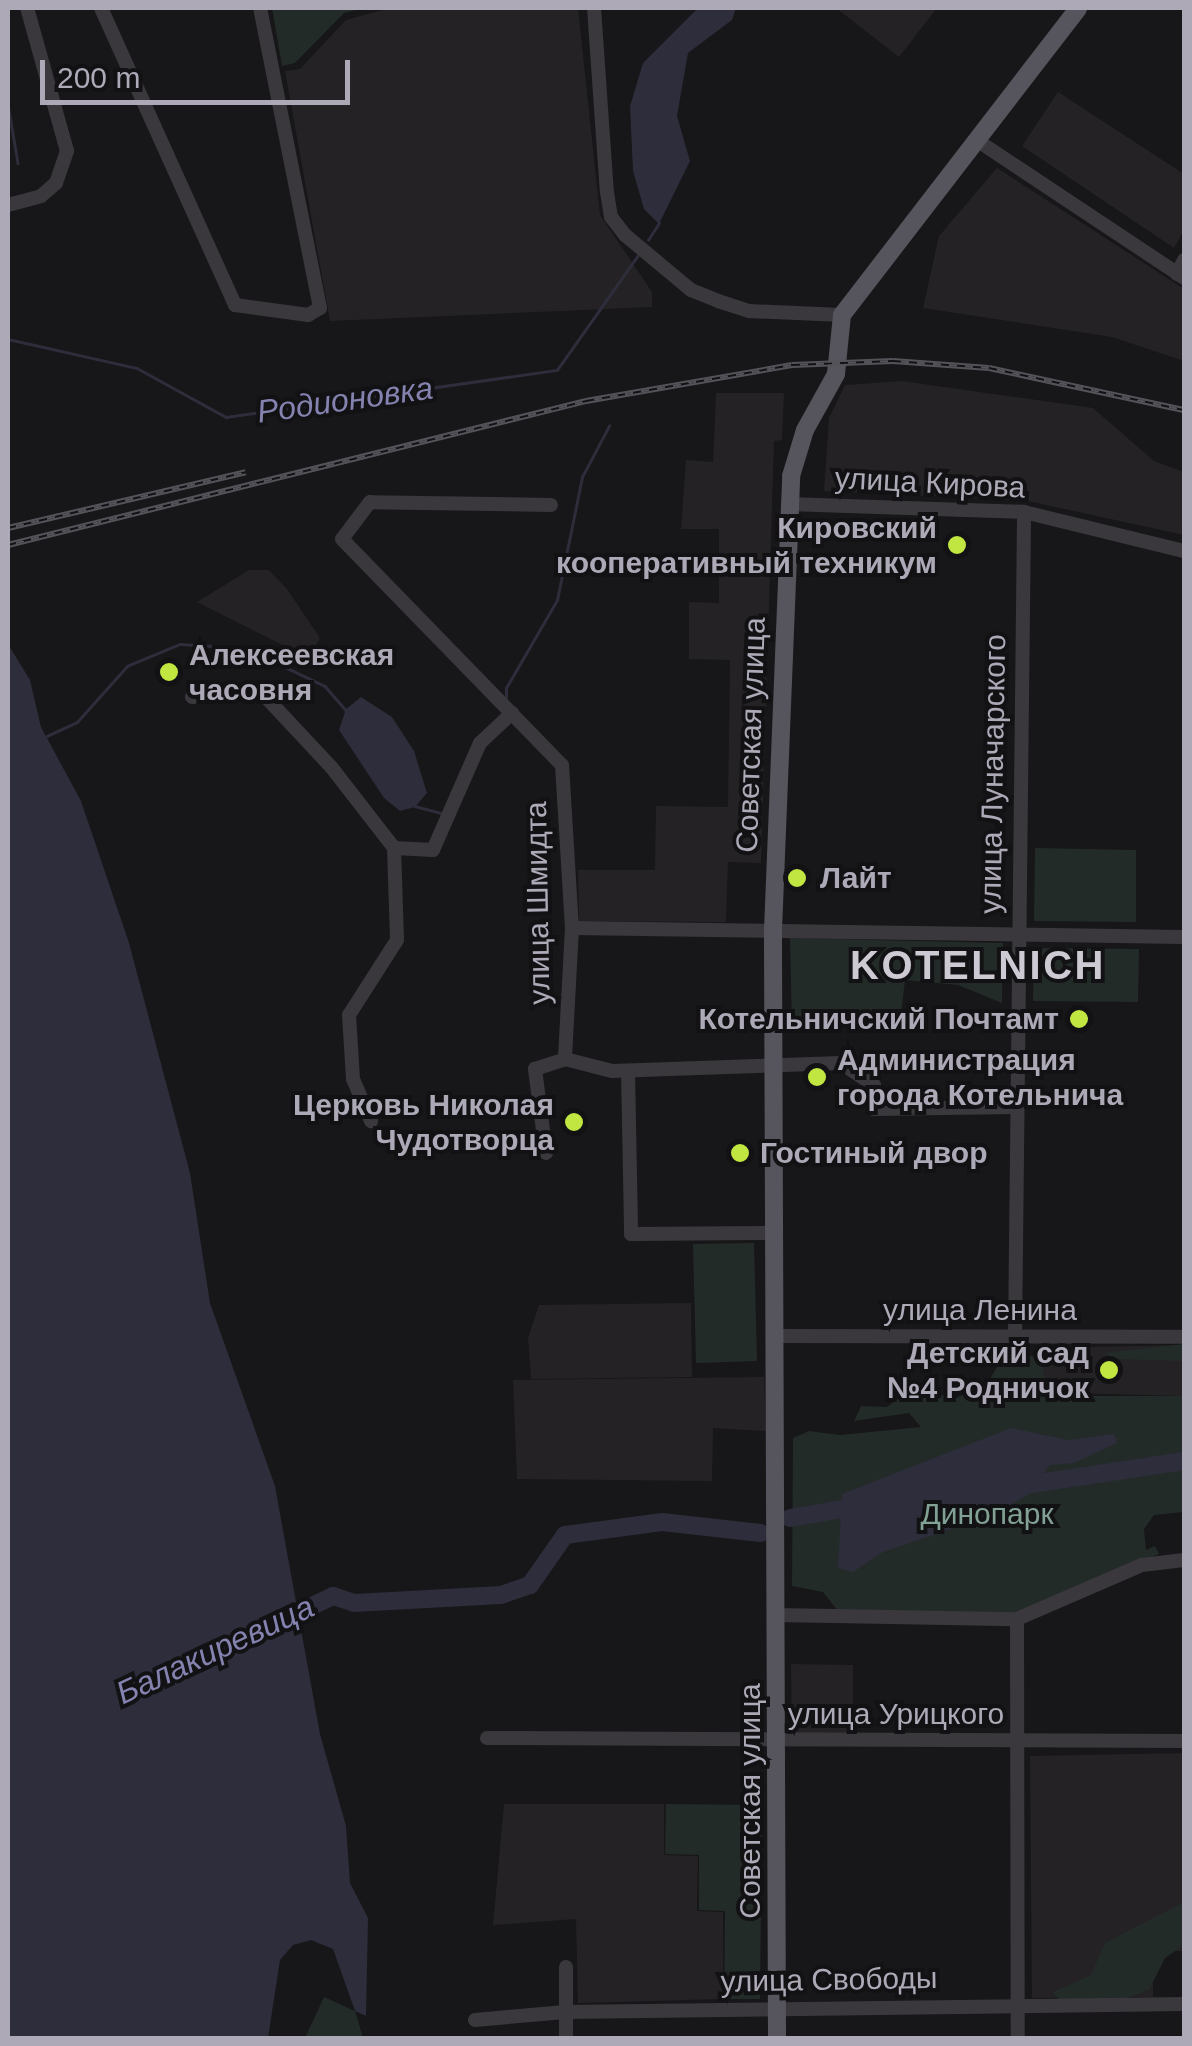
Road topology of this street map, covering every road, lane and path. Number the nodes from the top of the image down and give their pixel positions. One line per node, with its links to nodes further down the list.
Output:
1 (27, 8): 7 (street)
2 (101, 8): 3 (street)
3 (260, 8)
4 (594, 8): 9 (street)
5 (1078, 8): 6 (main road)
6 (978, 141): 8 (street); 9 (main road)
7 (8, 205)
8 (1182, 271)
9 (842, 315): 10 (main road, Советская улица)
10 (788, 504): 12 (street, улица Кирова); 18 (main road, Советская улица)
11 (551, 505): 15 (street, улица Шмидта)
12 (1024, 512): 13 (street, улица Кирова); 19 (street, улица Луначарского)
13 (1184, 552)
14 (192, 697): 16 (street)
15 (512, 712): 16 (street); 17 (street, улица Шмидта)
16 (394, 848): 25 (street)
17 (572, 928): 18 (street); 21 (street, улица Шмидта)
18 (773, 930): 19 (street); 22 (main road, Советская улица)
19 (1018, 934): 20 (street); 24 (street, улица Луначарского)
20 (1184, 937)
21 (565, 1059): 23 (street); 26 (street)
22 (774, 1063): 23 (street); 24 (street); 27 (main road, Советская улица)
23 (628, 1071): 27 (street)
24 (1015, 1107): 29 (street, улица Луначарского)
25 (371, 1121)
26 (546, 1152)
27 (776, 1233): 28 (main road, Советская улица)
28 (775, 1336): 29 (street, улица Ленина); 32 (main road, Советская улица)
29 (1015, 1337): 30 (street, улица Ленина)
30 (1184, 1337)
31 (1184, 1560): 33 (street)
32 (776, 1615): 33 (street); 37 (main road, Советская улица)
33 (1016, 1619): 35 (street)
34 (487, 1738): 37 (street, улица Урицкого)
35 (1019, 1741): 36 (street, улица Урицкого); 37 (street, улица Урицкого); 39 (street)
36 (1184, 1741)
37 (779, 1742): 41 (main road, Советская улица)
38 (566, 1967): 42 (street)
39 (1018, 2004): 40 (street, улица Свободы); 41 (street, улица Свободы); 46 (street)
40 (1184, 2004)
41 (776, 2008): 42 (street, улица Свободы); 45 (main road, Советская улица)
42 (565, 2012): 43 (street, улица Свободы); 44 (street)
43 (475, 2020)
44 (566, 2038)
45 (777, 2038)
46 (1018, 2038)

